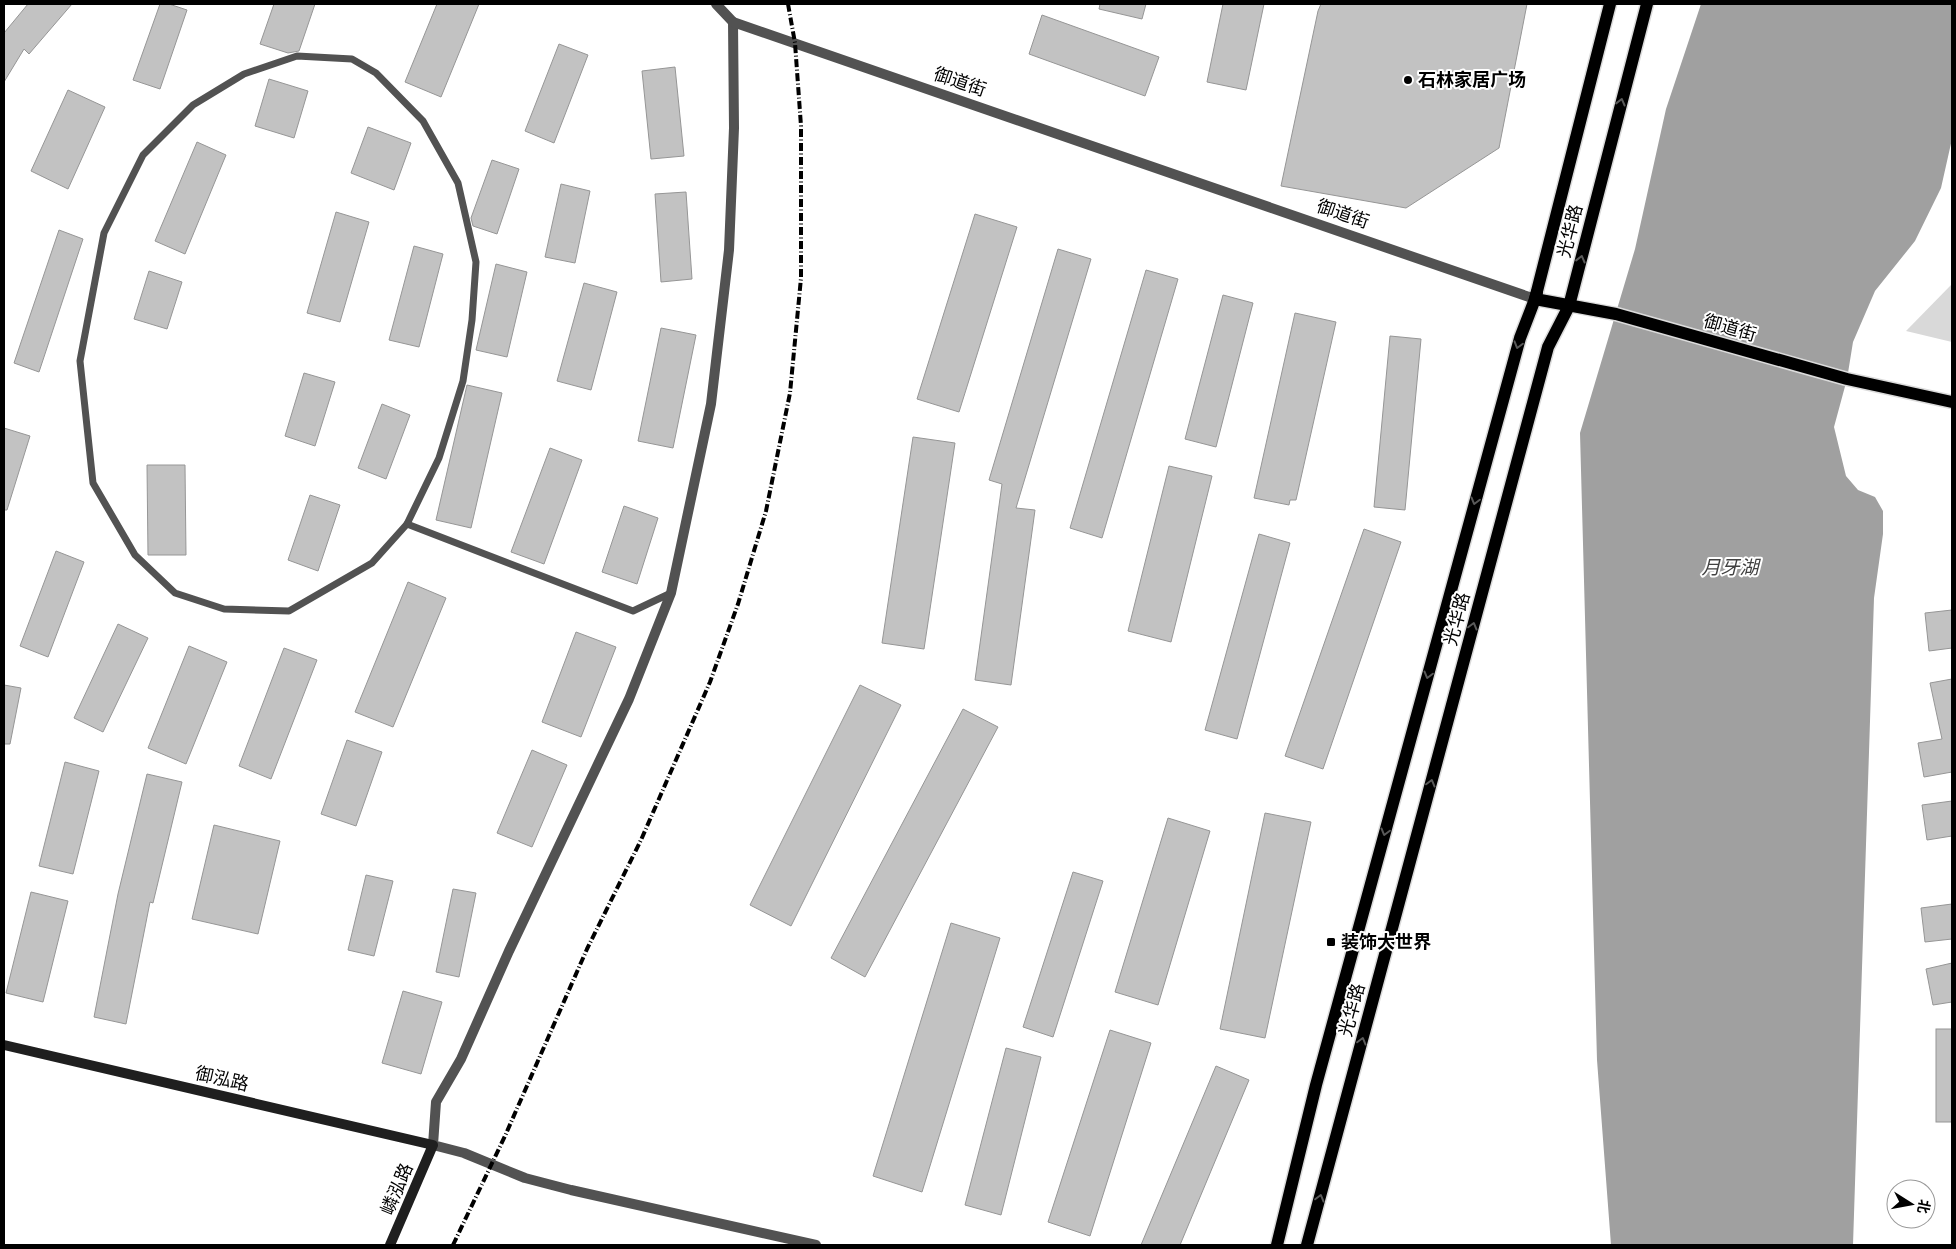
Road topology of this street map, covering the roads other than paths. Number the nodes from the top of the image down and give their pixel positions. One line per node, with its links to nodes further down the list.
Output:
1 (716, 4): 4 (street)
2 (1610, 4): 5 (main road, 光华路)
3 (1647, 4): 6 (main road, 光华路, one-way to 3)
4 (733, 22): 5 (street, 御道街); 9 (street)
5 (1535, 299): 6 (main road); 14 (main road, 光华路, one-way to 14)
6 (1569, 306): 7 (main road); 15 (main road, 光华路, one-way to 6)
7 (1952, 402)
8 (407, 524): 8 (lane); 9 (lane)
9 (671, 593): 11 (street)
10 (4, 1045): 11 (street, 御泓路)
11 (433, 1145): 12 (street, 嶙泓路); 13 (street)
12 (390, 1245)
13 (816, 1245)
14 (1276, 1245)
15 (1307, 1245)

